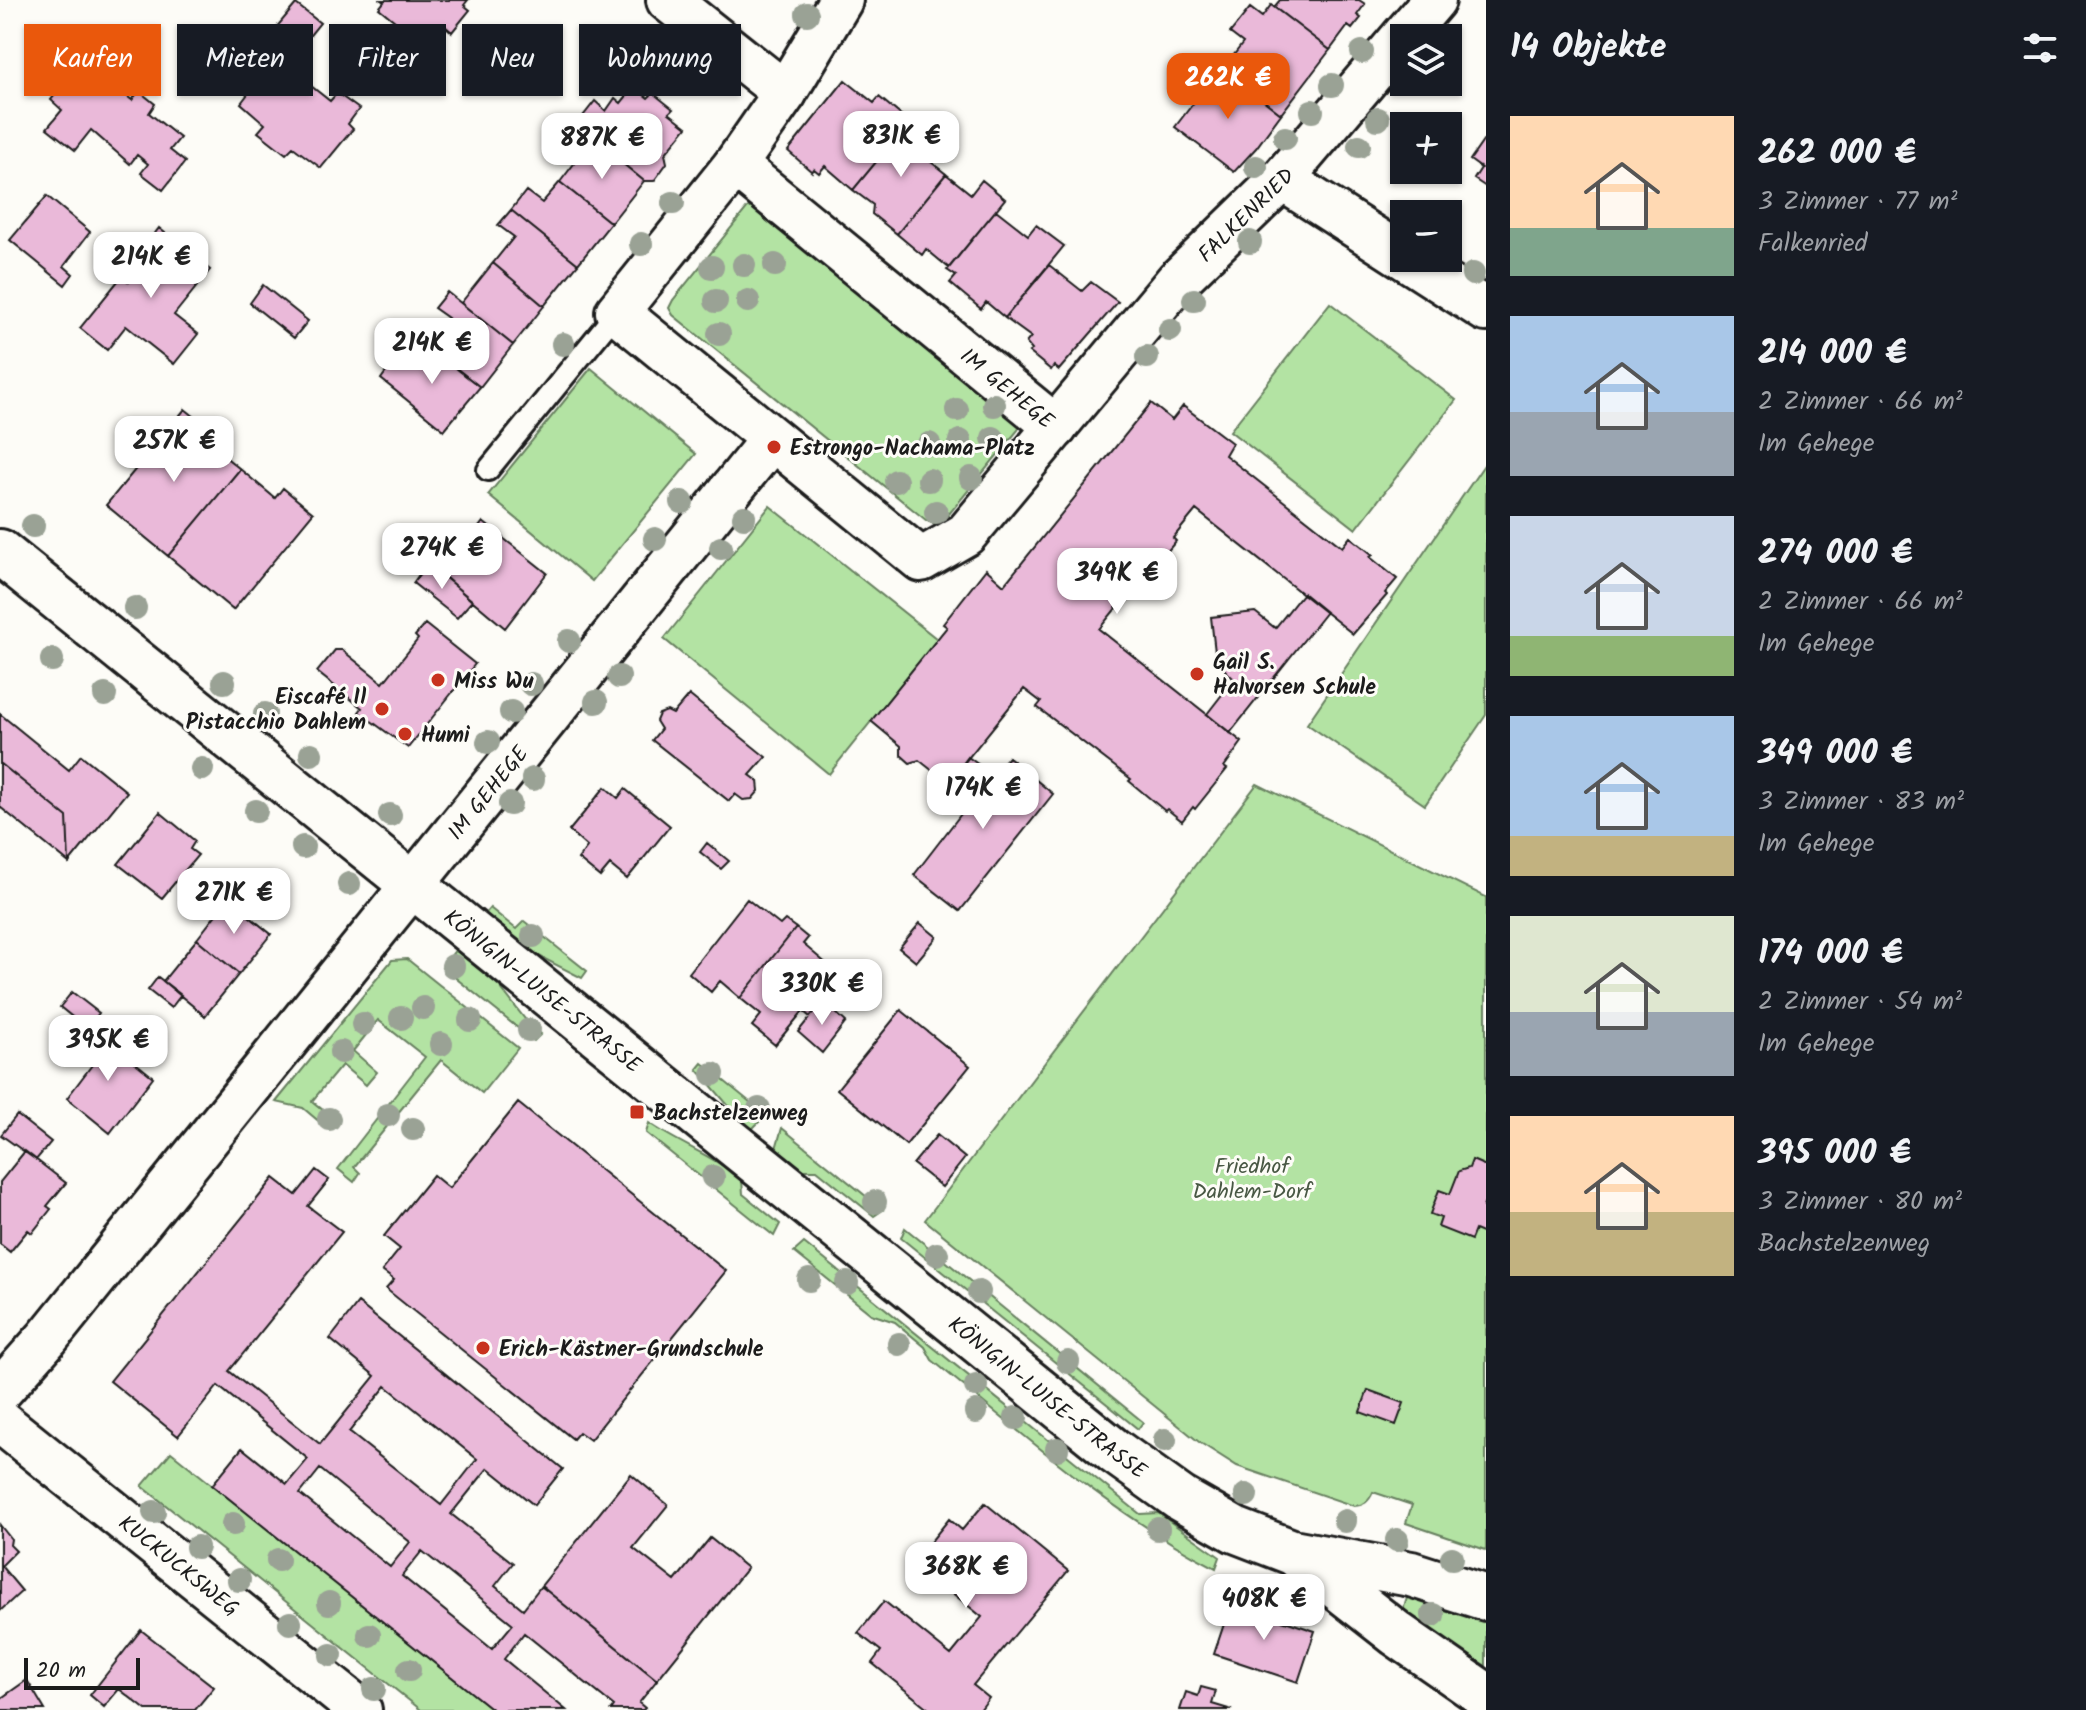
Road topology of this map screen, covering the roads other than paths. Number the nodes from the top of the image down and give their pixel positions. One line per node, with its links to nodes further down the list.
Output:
1 (668, 0): 4 (street)
2 (841, 0): 4 (street)
3 (1434, 0): 6 (street, FALKENRIED)
4 (785, 93): 5 (street)
5 (735, 165): 8 (street); 9 (street, IM GEHEGE)
6 (1282, 179): 7 (street); 9 (street, FALKENRIED)
7 (1486, 310)
8 (617, 312): 10 (street, IM GEHEGE); 11 (lane)
9 (1056, 427): 10 (street, IM GEHEGE)
10 (772, 439): 13 (street, IM GEHEGE)
11 (488, 470)
12 (0, 552): 13 (main road, KÖNIGIN-LUISE-STRASSE)
13 (410, 884): 14 (street); 16 (main road, KÖNIGIN-LUISE-STRASSE)
14 (0, 1391)
15 (0, 1421): 19 (street, KUCKUCKSWEG)
16 (1292, 1552): 17 (main road, KÖNIGIN-LUISE-STRASSE); 18 (main road, KÖNIGIN-LUISE-STRASSE)
17 (1486, 1598)
18 (1486, 1696)
19 (360, 1710)

